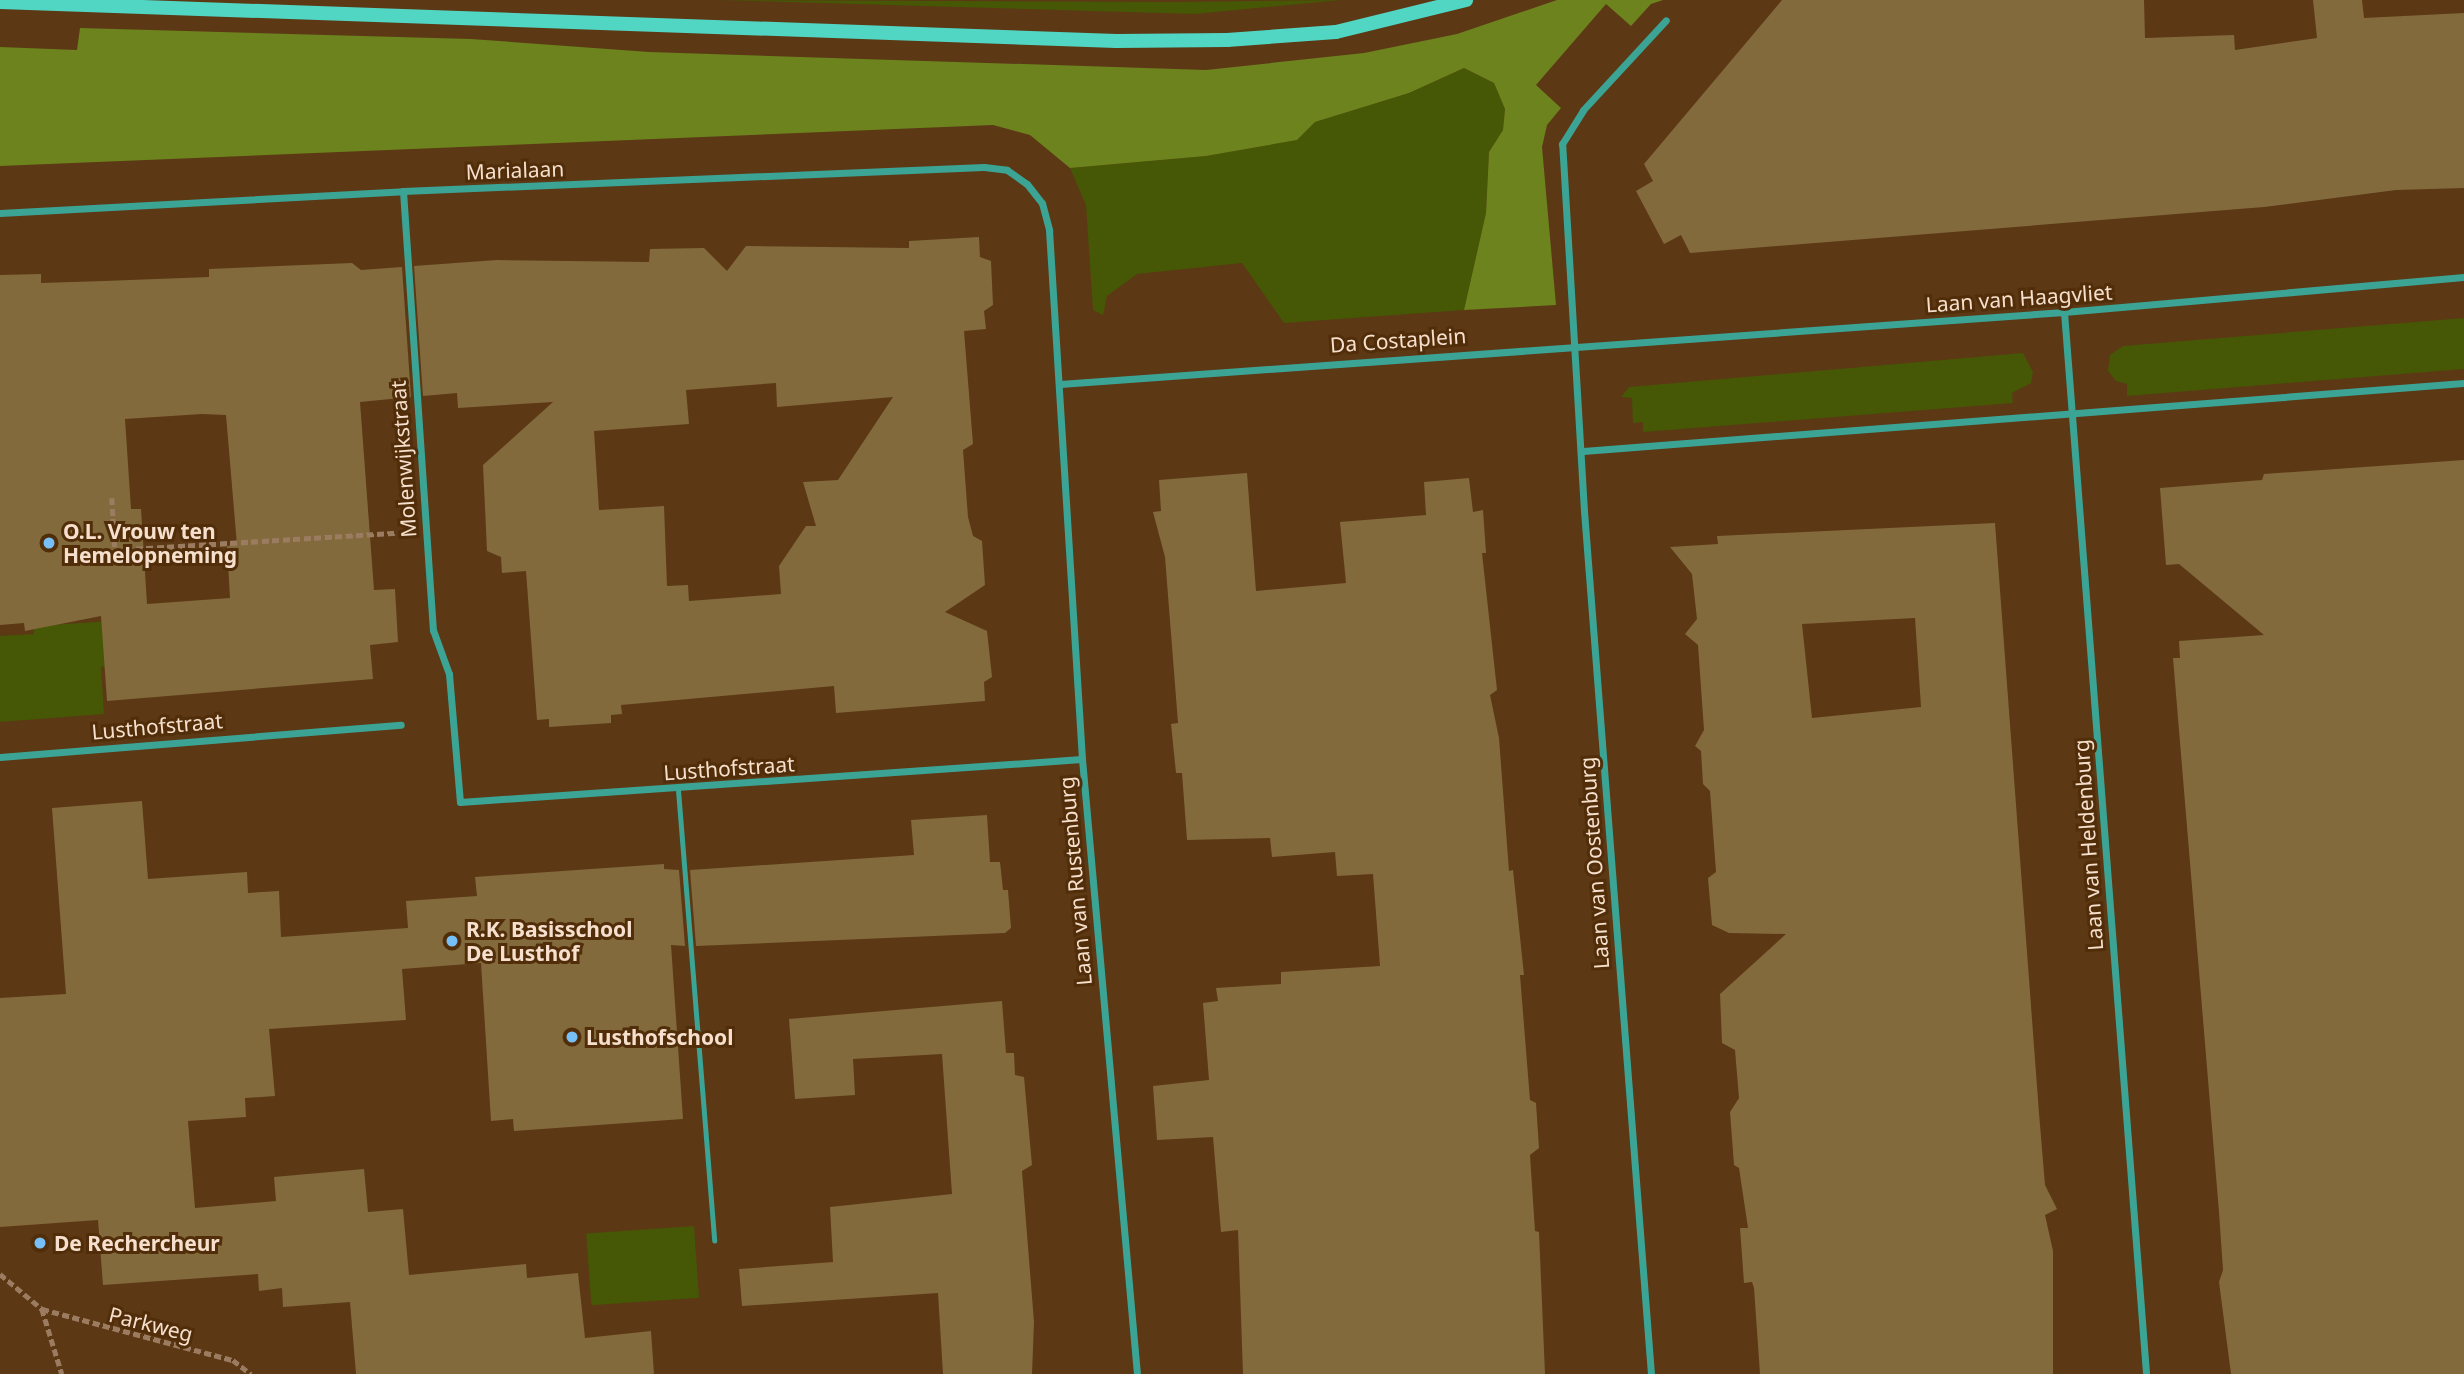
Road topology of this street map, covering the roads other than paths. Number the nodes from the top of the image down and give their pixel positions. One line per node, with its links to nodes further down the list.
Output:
1 (1466, 0): 2 (main road)
2 (0, 2)
3 (1666, 20): 8 (street)
4 (402, 191): 5 (street, Marialaan); 10 (street, Marialaan); 13 (street, Molenwijkstraat)
5 (0, 213)
6 (2464, 277): 7 (street, Laan van Haagvliet)
7 (2064, 313): 8 (street, Laan van Haagvliet); 11 (street, Laan van Heldenburg)
8 (1577, 350): 10 (street, Da Costaplein); 12 (street, Laan van Oostenburg)
9 (2464, 383): 11 (street)
10 (1060, 384): 16 (street, Laan van Rustenburg)
11 (2072, 416): 12 (street); 21 (street, Laan van Heldenburg)
12 (1583, 451): 20 (street, Laan van Oostenburg)
13 (452, 722): 17 (street, Lusthofstraat)
14 (401, 725): 15 (street, Lusthofstraat)
15 (0, 757)
16 (1082, 759): 17 (street, Lusthofstraat); 19 (street, Laan van Rustenburg)
17 (678, 790): 18 (lane)
18 (714, 1241)
19 (1137, 1374)
20 (1651, 1374)
21 (2146, 1374)

